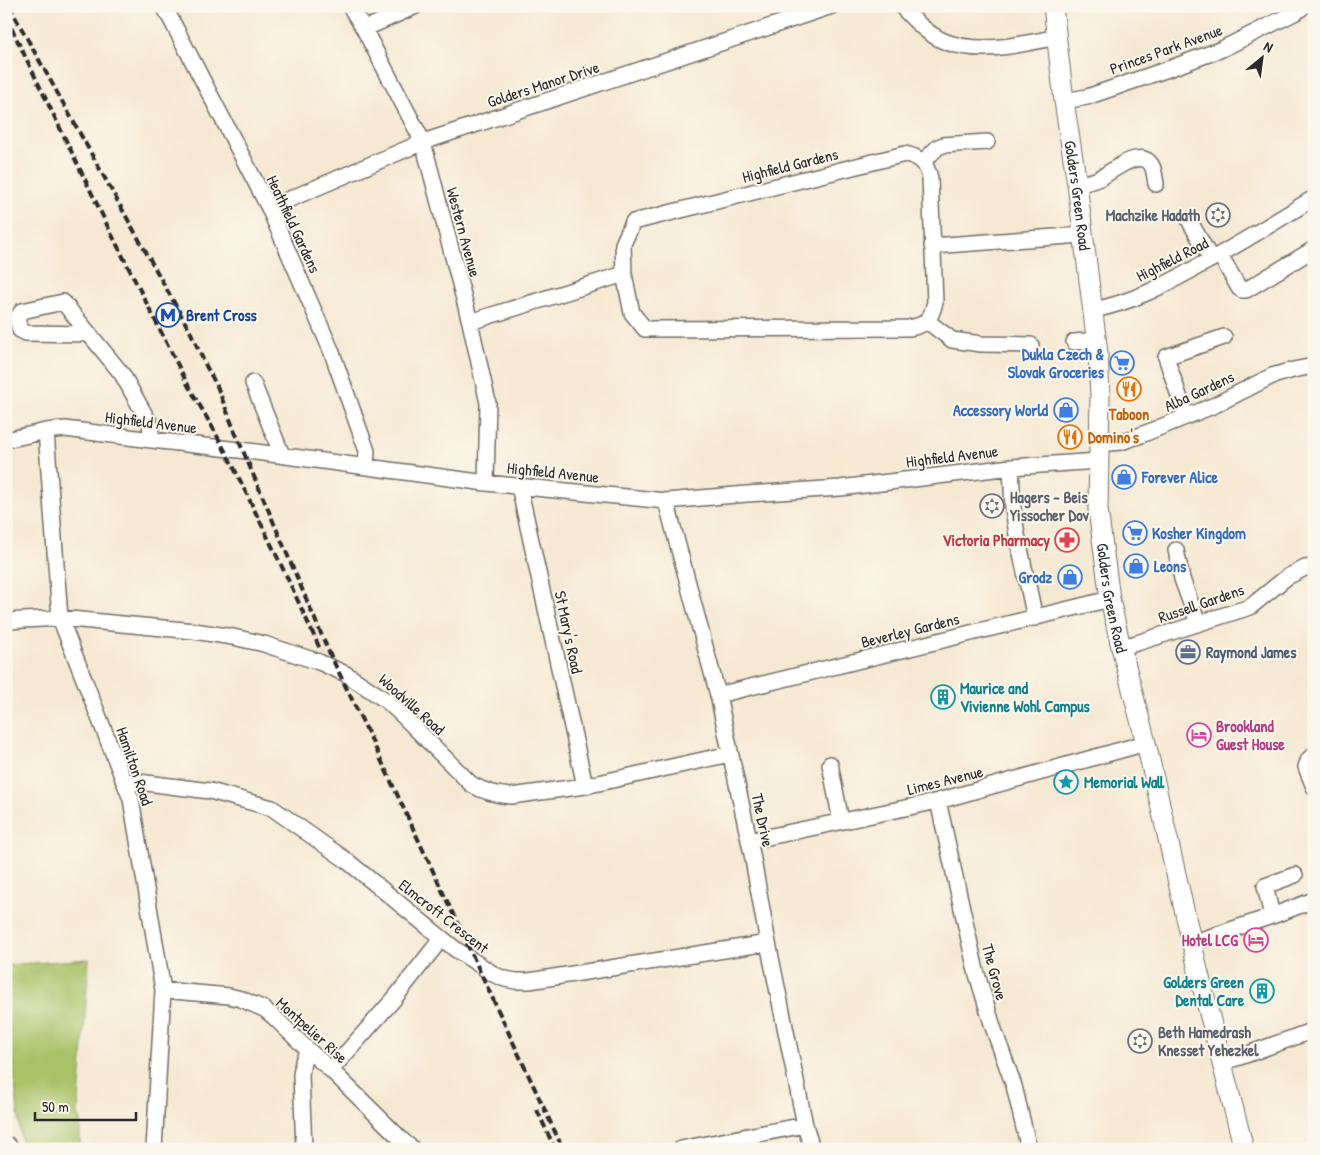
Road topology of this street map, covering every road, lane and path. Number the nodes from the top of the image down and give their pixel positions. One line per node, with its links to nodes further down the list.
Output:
1 (164, 6): 17 (street, Heathfield Gardens)
2 (350, 6): 8 (street, Western Avenue)
3 (416, 6): 8 (street)
4 (832, 6): 11 (street, Golders Manor Drive)
5 (901, 6): 9 (street)
6 (1053, 6): 9 (main road, Golders Green Road)
7 (1304, 6): 10 (street, Princes Park Avenue)
8 (364, 29): 11 (street, Western Avenue)
9 (1058, 37): 10 (main road, Golders Green Road)
10 (1064, 101): 14 (main road, Golders Green Road)
11 (422, 142): 17 (street, Golders Manor Drive); 26 (street, Western Avenue)
12 (987, 142): 13 (street)
13 (923, 162): 20 (street); 23 (street, Highfield Gardens)
14 (1077, 184): 15 (street); 19 (main road, Golders Green Road)
15 (1156, 184)
16 (1314, 198): 22 (street, Highfield Road)
17 (269, 208): 40 (street, Heathfield Gardens)
18 (1189, 220): 22 (street)
19 (1083, 235): 20 (street); 24 (main road, Golders Green Road)
20 (932, 246): 25 (street)
21 (1314, 250): 22 (street)
22 (1216, 257): 24 (street, Highfield Road)
23 (624, 274): 25 (street, Highfield Gardens); 26 (street)
24 (1093, 310): 29 (main road, Golders Green Road)
25 (928, 321): 31 (street)
26 (470, 322): 42 (street, Western Avenue)
27 (89, 334): 37 (street)
28 (1224, 337): 34 (street)
29 (1097, 340): 30 (street); 38 (main road, Golders Green Road)
30 (1074, 342)
31 (1031, 345)
32 (1314, 366): 34 (street, Alba Gardens)
33 (253, 383): 39 (street)
34 (1186, 417): 38 (street, Alba Gardens)
35 (46, 431): 36 (street, Highfield Avenue); 37 (street, Highfield Avenue); 48 (street, Hamilton Road)
36 (6, 440)
37 (152, 440): 39 (street, Highfield Avenue)
38 (1099, 452): 41 (street, Highfield Avenue); 47 (main road, Golders Green Road)
39 (282, 455): 40 (street, Highfield Avenue)
40 (366, 466): 42 (street, Highfield Avenue)
41 (1011, 467): 44 (street, Highfield Avenue); 49 (street)
42 (486, 483): 43 (street, Highfield Avenue)
43 (519, 486): 44 (street, Highfield Avenue); 59 (street, St Mary's Road)
44 (666, 501): 53 (street, The Drive)
45 (1176, 550): 51 (street)
46 (1314, 567): 51 (street, Russell Gardens)
47 (1110, 599): 49 (street, Beverley Gardens); 52 (main road, Golders Green Road)
48 (60, 618): 50 (street, Woodville Road); 58 (street, Hamilton Road); 59 (street, Woodville Road)
49 (1034, 618): 53 (street, Beverley Gardens)
50 (6, 621)
51 (1198, 623): 52 (street, Russell Gardens)
52 (1121, 647): 54 (main road, Golders Green Road)
53 (718, 695): 55 (street, The Drive)
54 (1146, 743): 61 (street, Limes Avenue); 69 (main road, Golders Green Road)
55 (730, 754): 59 (street, Woodville Road); 63 (street, The Drive)
56 (1314, 755): 60 (street)
57 (830, 764): 62 (street)
58 (123, 780): 67 (street, Elmcroft Crescent); 70 (street, Hamilton Road)
59 (585, 786)
60 (1314, 787)
61 (938, 801): 62 (street, Limes Avenue); 81 (street, The Grove)
62 (840, 821): 63 (street, Limes Avenue)
63 (749, 841): 68 (street, The Drive)
64 (1295, 875): 66 (street)
65 (1314, 900): 66 (street)
66 (1272, 916): 69 (street)
67 (442, 939): 68 (street, Elmcroft Crescent); 74 (street)
68 (768, 943): 75 (street, The Drive)
69 (1192, 943): 73 (main road, Golders Green Road)
70 (162, 990): 72 (street, Montpelier Rise); 76 (street, Hamilton Road)
71 (1314, 1030): 73 (street)
72 (308, 1050): 74 (street, Montpelier Rise); 77 (street)
73 (1222, 1062): 82 (main road, Golders Green Road)
74 (331, 1070): 78 (street, Montpelier Rise)
75 (806, 1125): 79 (street); 80 (street, The Drive)
76 (154, 1149)
77 (304, 1149)
78 (413, 1149)
79 (681, 1149)
80 (812, 1149)
81 (1029, 1149)
82 (1244, 1149)

